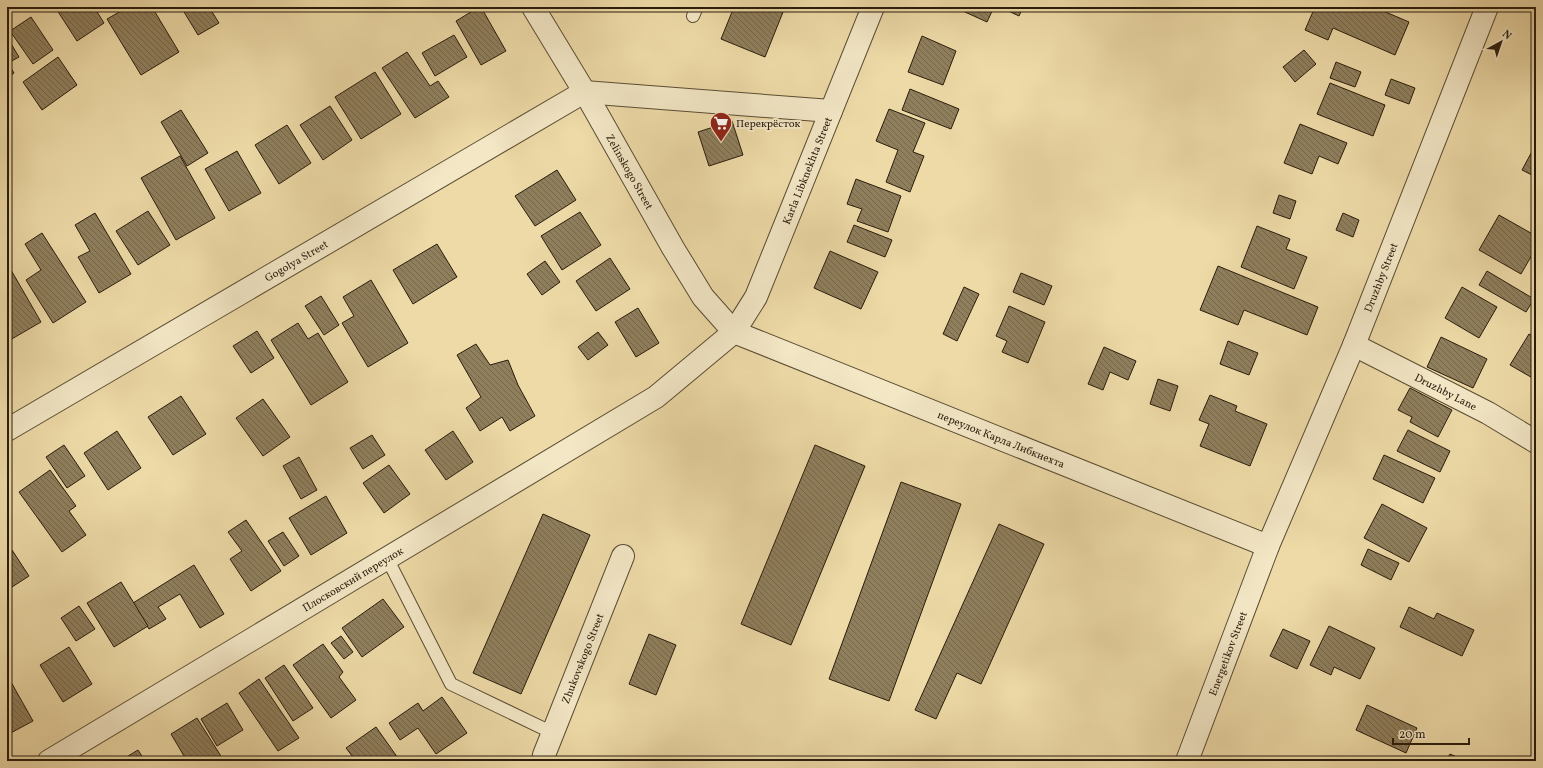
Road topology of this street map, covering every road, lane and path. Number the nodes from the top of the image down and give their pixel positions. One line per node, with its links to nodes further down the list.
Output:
1 (533, 7): 4 (street, Zelinskogo Street)
2 (873, 7): 5 (street, Karla Libknekhta Street)
3 (1487, 7): 7 (street, Druzhby Street)
4 (584, 92): 5 (street); 6 (street, Zelinskogo Street); 9 (street, Gogolya Street)
5 (831, 111): 6 (street, Karla Libknekhta Street)
6 (734, 332): 8 (street, Karla Libknekhta Street); 11 (street, переулок Карла Либкнехта)
7 (1354, 345): 10 (street, Druzhby Lane); 11 (street, Druzhby Street)
8 (656, 397): 13 (street, Плосковский переулок)
9 (7, 430)
10 (1536, 442)
11 (1268, 546): 17 (street, Energetikov Street)
12 (623, 556): 14 (street, Zhukovskogo Street)
13 (387, 558): 14 (lane); 16 (street, Плосковский переулок)
14 (552, 733): 15 (street, Zhukovskogo Street)
15 (542, 759)
16 (49, 761)
17 (1186, 761)

